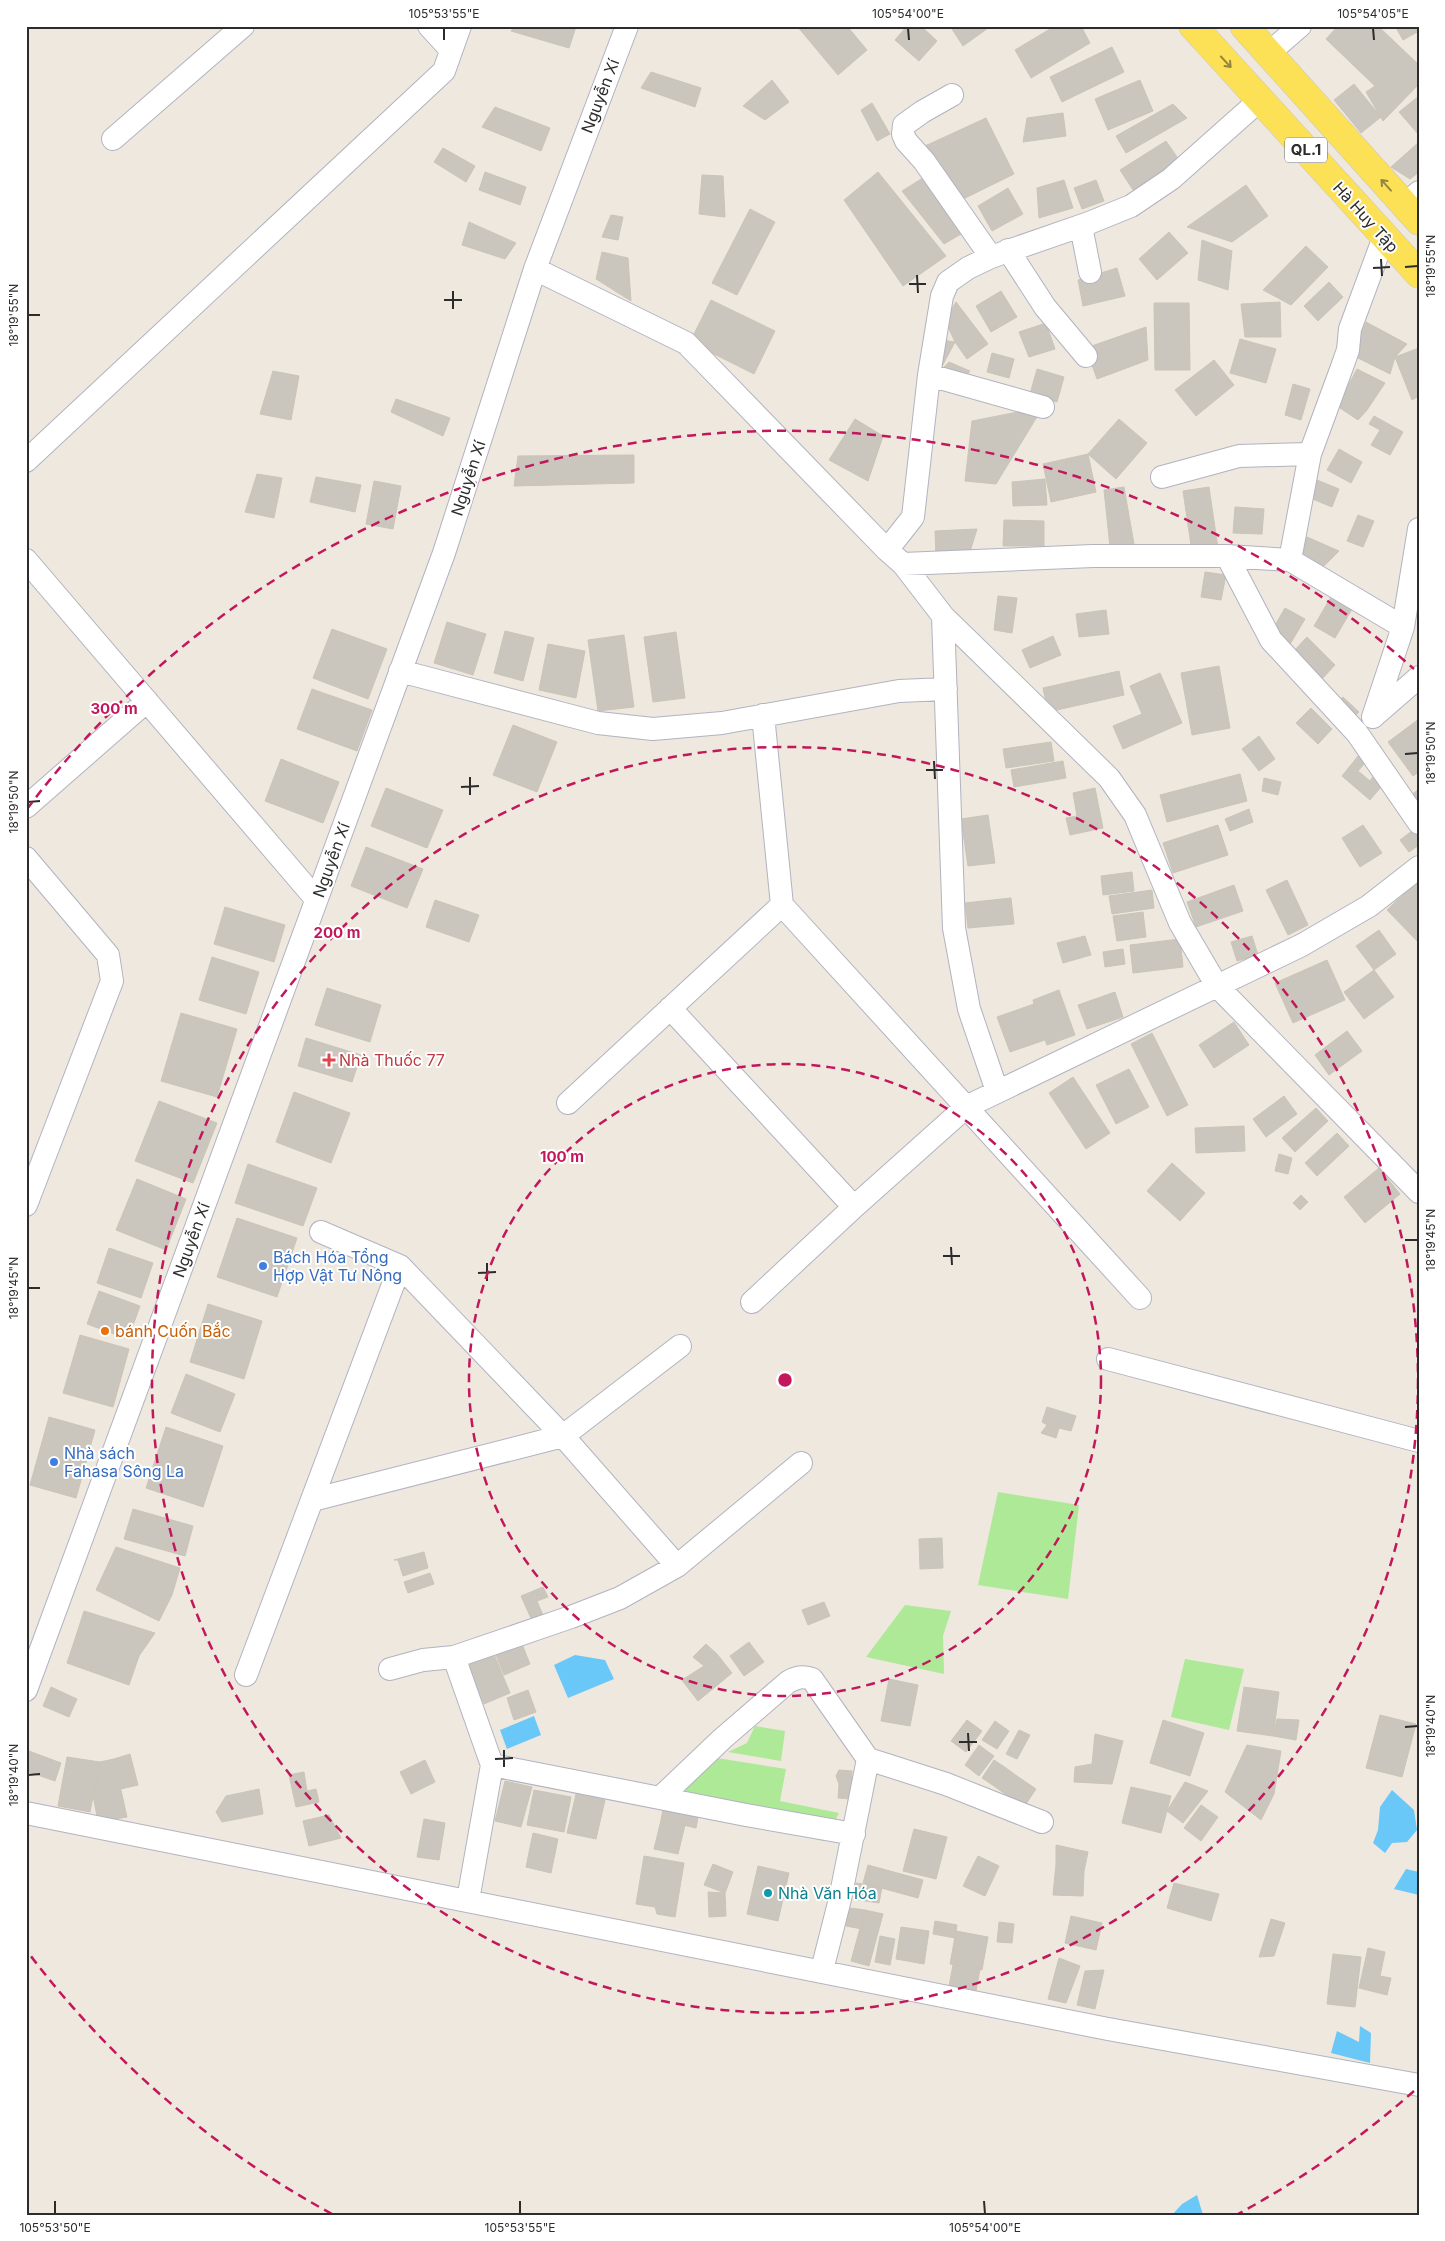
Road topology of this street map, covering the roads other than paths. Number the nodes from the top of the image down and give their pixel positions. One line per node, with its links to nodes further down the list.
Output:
1 (243, 26): 12 (street)
2 (430, 26): 8 (street)
3 (460, 26): 8 (street)
4 (627, 26): 17 (street, Nguyễn Xí)
5 (1193, 26): 11 (main road, Hà Huy Tập / QL.1, one-way to 11)
6 (1244, 26): 9 (main road, QL.1)
7 (1300, 26): 9 (street)
8 (451, 50): 24 (street)
9 (1269, 53): 13 (main road, QL.1, one-way to 9)
10 (952, 95): 16 (street)
11 (1261, 99): 14 (street); 15 (main road, Hà Huy Tập / QL.1)
12 (113, 139)
13 (1414, 206): 15 (main road)
14 (1081, 226): 16 (street); 18 (street)
15 (1384, 237): 19 (main road, Hà Huy Tập / QL.1); 23 (street)
16 (1000, 254): 20 (street); 21 (street)
17 (535, 269): 28 (street); 33 (street, Nguyễn Xí)
18 (1090, 272)
19 (1419, 274)
20 (1086, 356)
21 (928, 375): 22 (street); 28 (street)
22 (1043, 407)
23 (1310, 454): 25 (street); 30 (street)
24 (26, 461)
25 (1162, 477)
26 (1419, 529): 32 (street)
27 (1227, 556): 28 (street); 30 (street); 39 (street)
28 (895, 557): 31 (street)
29 (26, 560): 36 (street)
30 (1290, 560): 32 (street)
31 (943, 616): 35 (street); 46 (street)
32 (1403, 627): 38 (street)
33 (400, 671): 37 (street); 44 (street, Nguyễn Xí)
34 (1419, 677): 38 (street)
35 (946, 689): 37 (street); 48 (street)
36 (147, 701): 40 (street); 44 (street)
37 (763, 715): 45 (street)
38 (1373, 717): 39 (street)
39 (1357, 733): 41 (street)
40 (26, 807)
41 (1419, 823)
42 (26, 858): 52 (street)
43 (1419, 867): 46 (street)
44 (316, 899): 68 (street, Nguyễn Xí)
45 (782, 905): 47 (street); 50 (street)
46 (1216, 986): 48 (street); 51 (street)
47 (670, 1008): 49 (street); 53 (street)
48 (997, 1091): 50 (street)
49 (568, 1102)
50 (966, 1107): 53 (street); 56 (street)
51 (1419, 1192)
52 (26, 1205)
53 (854, 1207): 57 (street)
54 (321, 1232): 55 (street)
55 (400, 1266): 60 (street); 63 (street)
56 (1140, 1298)
57 (752, 1302)
58 (680, 1346): 60 (street)
59 (1108, 1359): 61 (street)
60 (563, 1436): 63 (street); 64 (street)
61 (1419, 1441)
62 (800, 1463): 64 (street)
63 (312, 1500): 67 (street)
64 (677, 1566): 65 (street)
65 (454, 1657): 66 (street); 70 (street)
66 (390, 1669)
67 (246, 1675)
68 (26, 1690)
69 (868, 1759): 71 (street); 73 (street); 74 (street)
70 (492, 1765): 71 (street); 75 (street)
71 (660, 1798): 74 (street)
72 (26, 1813): 75 (street)
73 (1042, 1822)
74 (854, 1834): 76 (street)
75 (468, 1900): 76 (street)
76 (822, 1970): 77 (street)
77 (1415, 2087)

